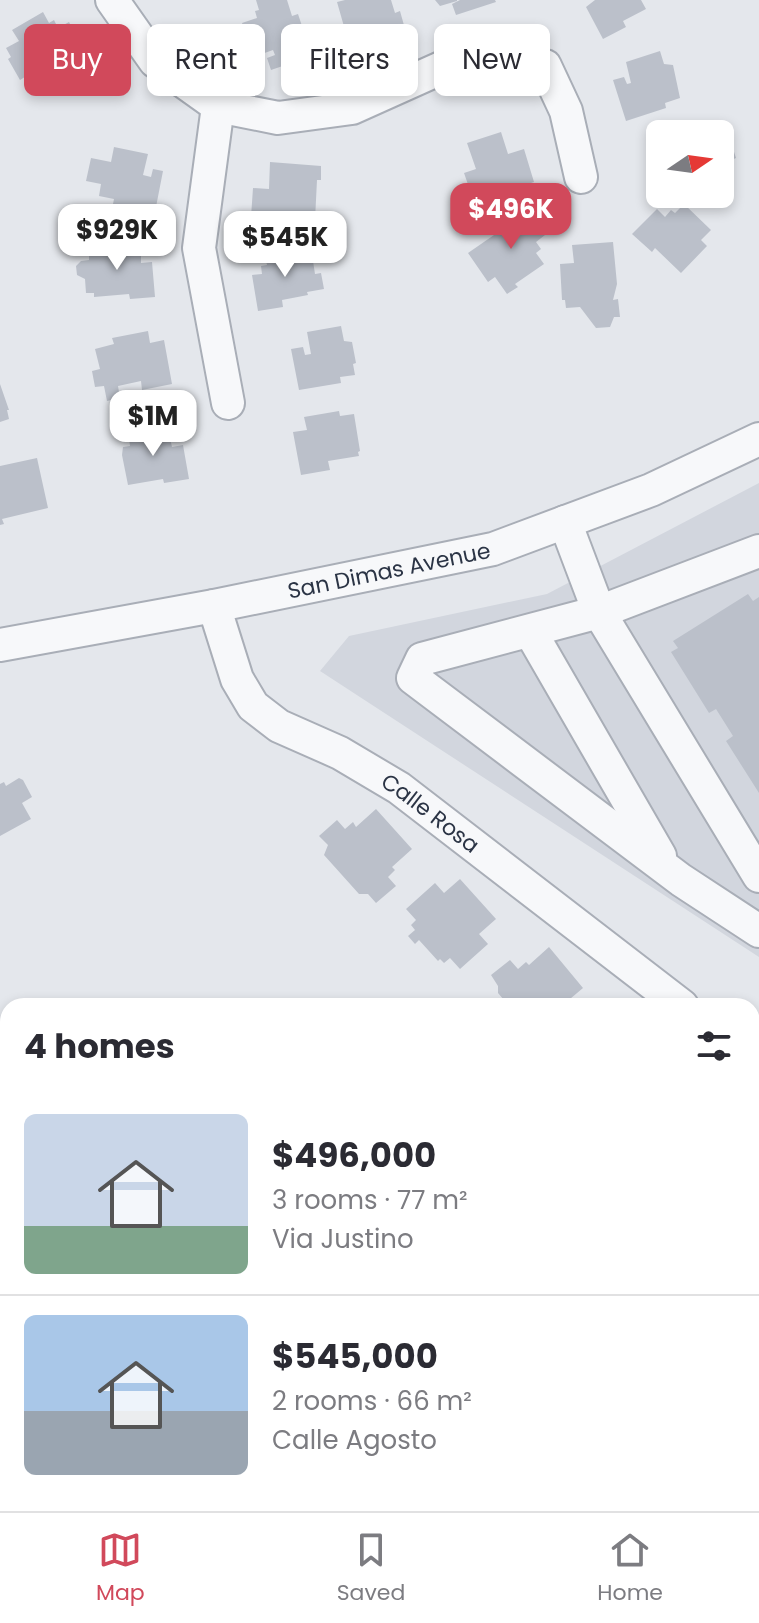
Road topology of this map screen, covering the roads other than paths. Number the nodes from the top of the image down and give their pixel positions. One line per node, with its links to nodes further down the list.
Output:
1 (112, 0): 2 (street)
2 (218, 106): 3 (street); 4 (street)
3 (581, 177)
4 (228, 403)
5 (759, 439): 6 (street, San Dimas Avenue)
6 (565, 522): 8 (street, San Dimas Avenue); 9 (street)
7 (759, 551): 9 (street)
8 (214, 606): 11 (street, San Dimas Avenue); 15 (street, Calle Rosa)
9 (599, 612): 10 (street); 13 (street)
10 (530, 631): 12 (street); 12 (street)
11 (0, 645)
12 (668, 871): 14 (street)
13 (759, 876)
14 (759, 931)
15 (672, 998)

